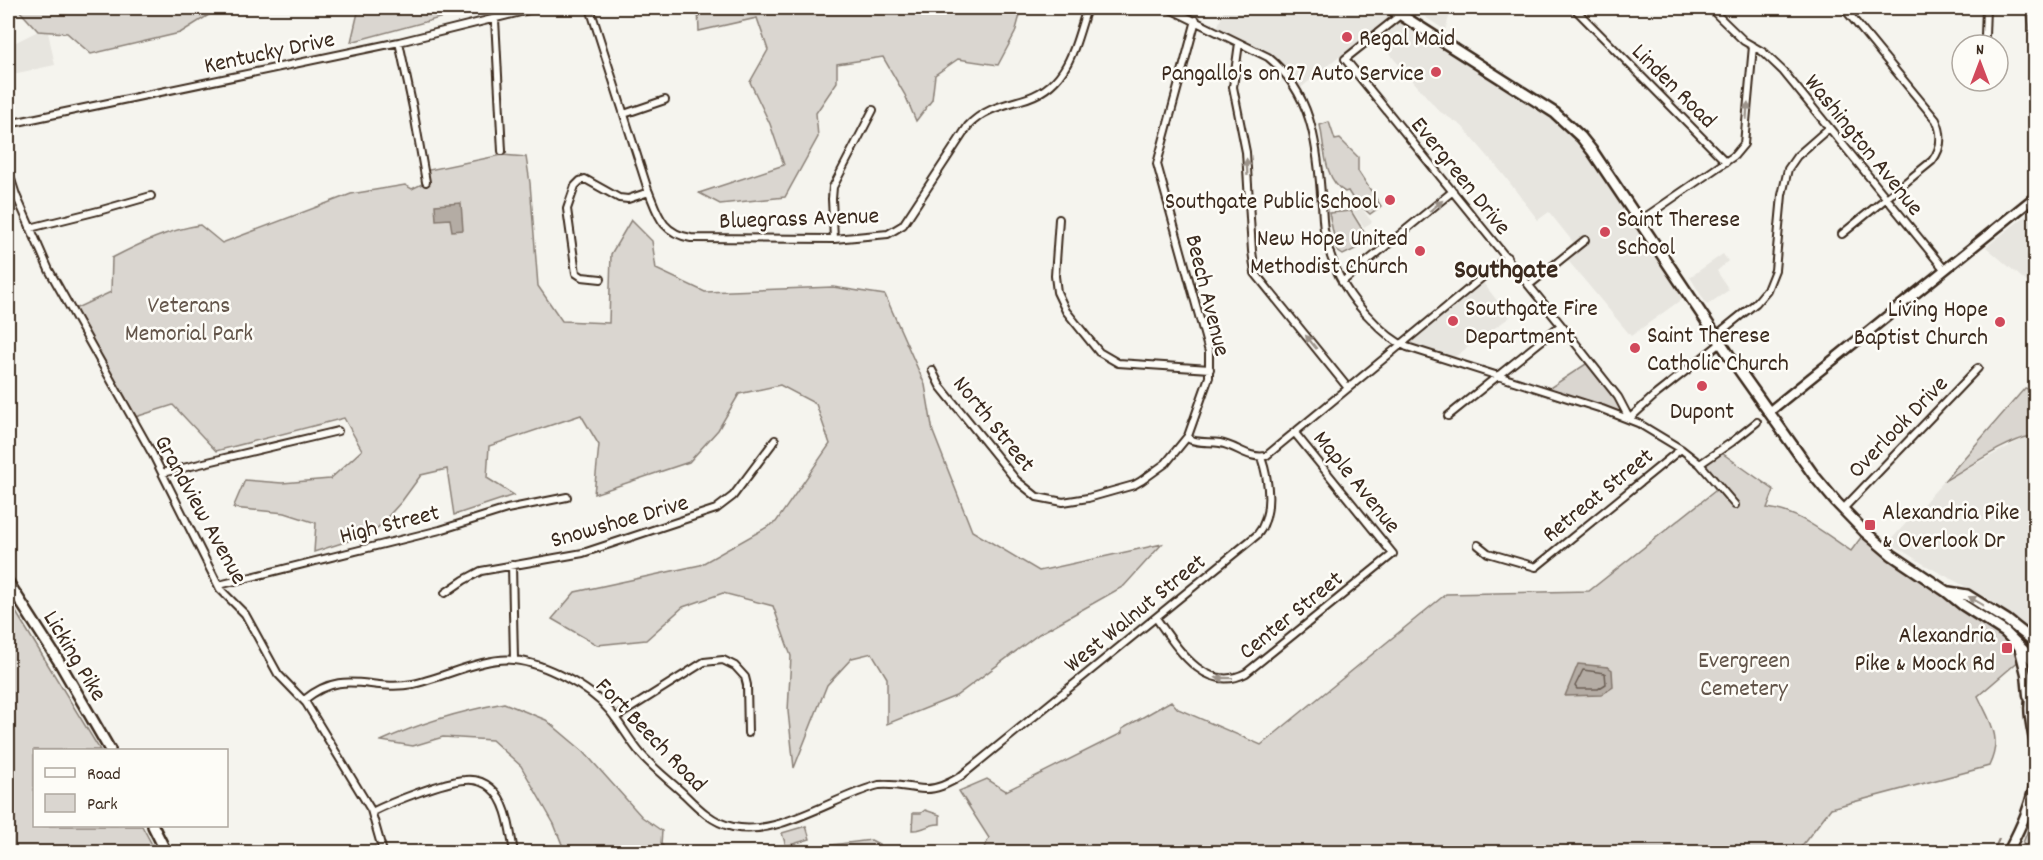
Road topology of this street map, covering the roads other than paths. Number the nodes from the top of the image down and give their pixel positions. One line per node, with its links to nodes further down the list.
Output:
1 (537, 8): 12 (street, Kentucky Drive)
2 (590, 8): 20 (street, Bluegrass Avenue)
3 (1087, 8): 36 (street, Bluegrass Avenue)
4 (1168, 8): 13 (street)
5 (1390, 8): 11 (main road)
6 (1409, 8): 11 (street)
7 (1574, 8): 24 (street, Linden Road)
8 (1710, 8): 17 (street, Washington Avenue)
9 (1844, 8): 31 (street)
10 (1986, 8): 14 (street)
11 (1400, 14): 27 (street, Evergreen Drive); 33 (main road)
12 (495, 19): 15 (street, Kentucky Drive); 23 (street)
13 (1196, 20): 16 (street); 47 (street, Beech Avenue)
14 (1985, 33)
15 (399, 42): 21 (street, Kentucky Drive); 26 (street)
16 (1239, 43): 41 (street); 50 (street, one-way to 16)
17 (1753, 46): 22 (street, Washington Avenue); 24 (street, one-way to 17)
18 (665, 100): 20 (street)
19 (873, 110): 36 (street)
20 (624, 114): 28 (street, Bluegrass Avenue)
21 (8, 124)
22 (1830, 128): 31 (street, Washington Avenue); 44 (street)
23 (502, 151)
24 (1726, 162): 33 (street)
25 (8, 170): 34 (street, Grandview Avenue)
26 (426, 182)
27 (1453, 191): 38 (street, Evergreen Drive); 41 (street, one-way to 27)
28 (649, 192): 36 (street, Bluegrass Avenue); 40 (street)
29 (151, 196): 34 (street)
30 (2036, 196): 39 (street)
31 (1886, 197): 35 (street); 39 (street, Washington Avenue)
32 (1059, 219): 47 (street)
33 (1638, 222): 44 (main road)
34 (30, 228): 62 (street, Grandview Avenue)
35 (1842, 234)
36 (834, 239)
37 (1585, 240): 42 (street)
38 (1507, 257): 42 (street, Evergreen Drive); 45 (street)
39 (1945, 270): 51 (street)
40 (601, 279)
41 (1342, 282): 45 (street)
42 (1529, 285): 43 (street, Evergreen Drive)
43 (1561, 325): 49 (street); 53 (street, Evergreen Drive)
44 (1718, 340): 51 (main road); 53 (street)
45 (1401, 344): 49 (street); 50 (street)
46 (1978, 368): 65 (street, Overlook Drive)
47 (1210, 369): 57 (street, Beech Avenue)
48 (932, 370): 57 (street, North Street)
49 (1498, 376): 52 (street); 53 (street)
50 (1348, 388): 56 (street)
51 (1767, 414): 65 (main road)
52 (1448, 416)
53 (1629, 419): 59 (street)
54 (1758, 422): 61 (street)
55 (339, 431): 62 (street)
56 (1294, 432): 60 (street); 67 (street, Maple Avenue)
57 (1187, 438): 60 (street)
58 (775, 440): 68 (street, Snowshoe Drive)
59 (1681, 449): 61 (street); 66 (street, Retreat Street)
60 (1261, 456): 73 (street, West Walnut Street)
61 (1700, 464): 64 (street)
62 (162, 473): 70 (street, Grandview Avenue)
63 (567, 497): 70 (street, High Street)
64 (1735, 505)
65 (1843, 509): 71 (main road)
66 (1478, 545)
67 (1393, 554): 73 (street, Center Street, one-way to 73)
68 (512, 565): 72 (street, Snowshoe Drive); 76 (street)
69 (8, 582): 83 (main road, Licking Pike)
70 (219, 585): 79 (street, Grandview Avenue)
71 (1947, 592): 74 (main road, one-way to 71); 75 (main road)
72 (445, 593)
73 (1156, 618): 87 (street, West Walnut Street)
74 (2036, 643)
75 (2019, 646): 77 (main road); 80 (street)
76 (514, 659): 79 (street, Fort Beech Road); 81 (street, Fort Beech Road)
77 (2036, 663)
78 (2036, 686): 80 (street)
79 (304, 700): 86 (street, Grandview Avenue)
80 (2032, 703): 84 (street)
81 (615, 718): 82 (street); 87 (street, Fort Beech Road)
82 (748, 733)
83 (109, 749)
84 (2036, 752)
85 (2036, 771): 92 (street)
86 (372, 812): 90 (street, Grandview Avenue); 91 (street)
87 (801, 815)
88 (154, 827): 89 (main road)
89 (166, 852)
90 (383, 852)
91 (514, 852)
92 (2008, 852)

